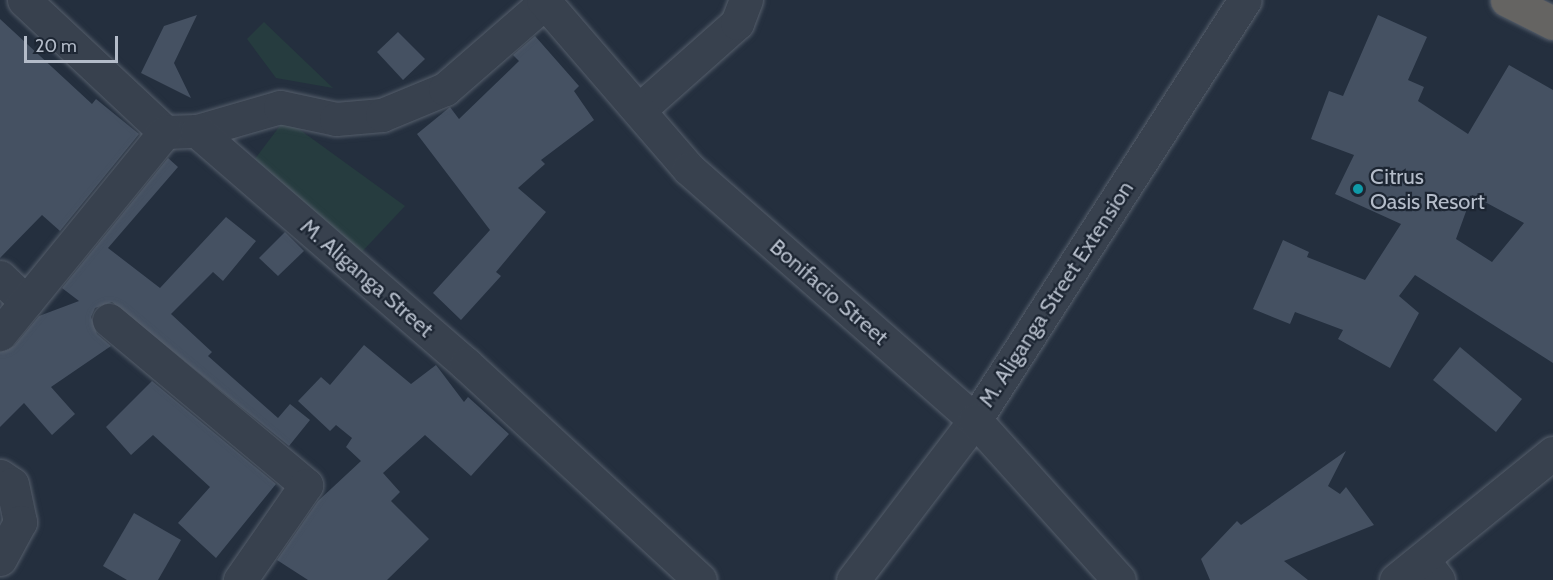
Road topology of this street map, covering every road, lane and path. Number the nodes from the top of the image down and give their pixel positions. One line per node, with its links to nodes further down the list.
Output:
1 (24, 0): 8 (street, M. Aliganga Street)
2 (746, 0): 7 (street)
3 (1245, 0): 13 (street, M. Aliganga Street Extension)
4 (1507, 0): 6 (highway)
5 (544, 1): 7 (street, Bonifacio Street); 8 (street)
6 (1553, 23)
7 (639, 110): 13 (street, Bonifacio Street)
8 (181, 131): 10 (street); 19 (street, M. Aliganga Street)
9 (0, 277): 10 (street)
10 (26, 302): 12 (street)
11 (109, 320): 18 (street)
12 (0, 334)
13 (975, 420): 20 (street, M. Aliganga Street Extension); 21 (street, Bonifacio Street)
14 (1553, 453): 17 (street)
15 (0, 476): 16 (street)
16 (0, 558)
17 (1430, 570): 22 (street)
18 (240, 580)
19 (700, 580)
20 (853, 580)
21 (1119, 580)
22 (1396, 580)

